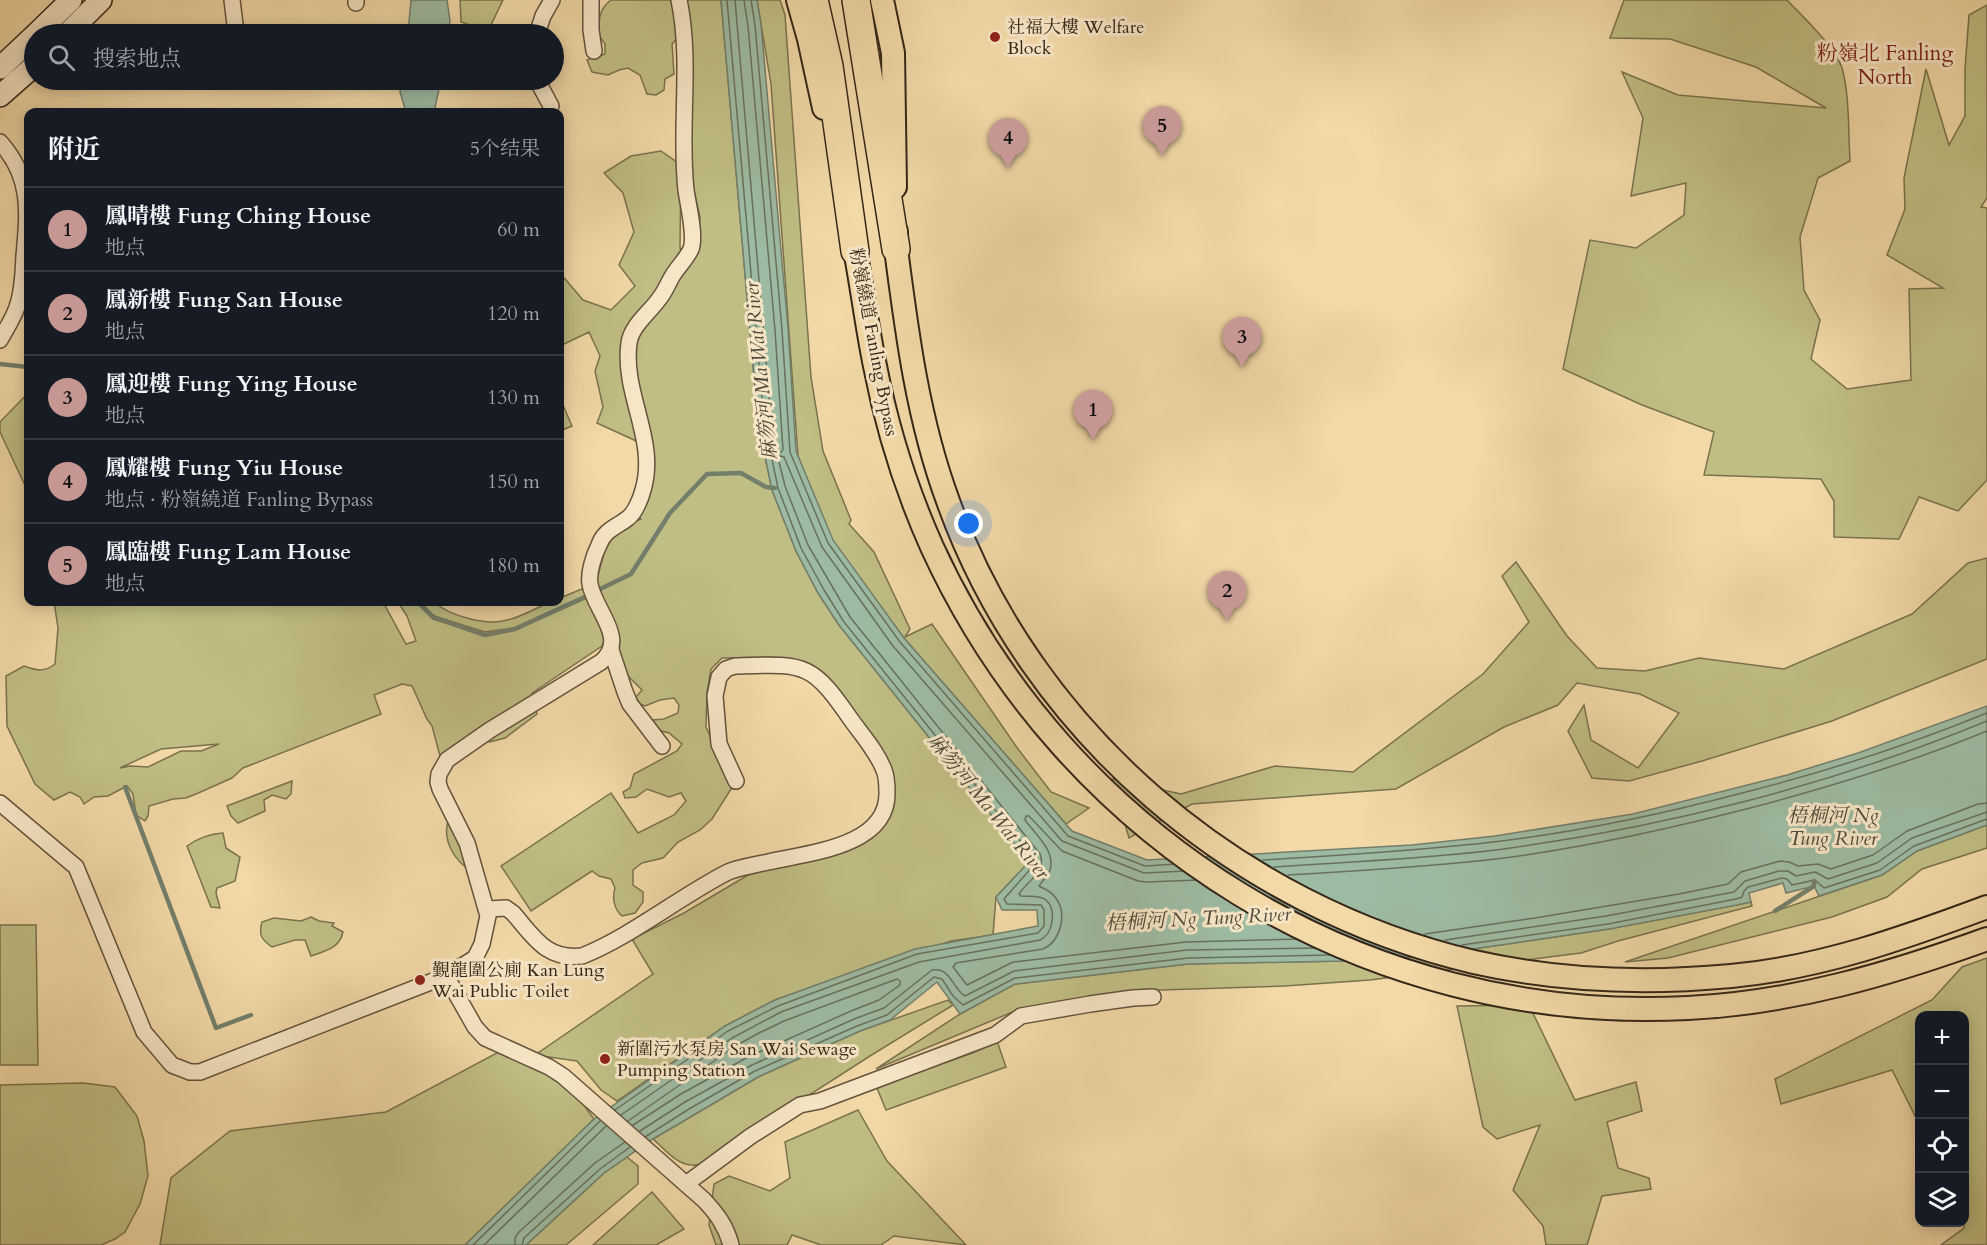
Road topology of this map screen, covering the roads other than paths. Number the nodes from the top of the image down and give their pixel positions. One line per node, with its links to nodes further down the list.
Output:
1 (71, 0): 11 (main road)
2 (101, 0): 12 (main road)
3 (232, 0): 13 (street)
4 (552, 0): 14 (street)
5 (591, 0): 16 (street)
6 (679, 0): 28 (street)
7 (798, 0): 25 (main road)
8 (814, 0): 25 (highway, 粉嶺繞道 Fanling Bypass)
9 (855, 0): 24 (highway, 粉嶺繞道 Fanling Bypass)
10 (882, 0): 24 (main road)
11 (46, 24)
12 (77, 24)
13 (235, 24)
14 (540, 24)
15 (24, 45): 17 (main road)
16 (594, 51)
17 (0, 68)
18 (24, 75): 20 (main road)
19 (542, 90): 21 (street)
20 (0, 96)
21 (550, 106)
22 (0, 142): 23 (street)
23 (24, 184)
24 (896, 249): 32 (main road, 粉嶺繞道 Fanling Bypass)
25 (855, 251): 34 (main road, 粉嶺繞道 Fanling Bypass)
26 (24, 254): 27 (street)
27 (2, 336)
28 (611, 643): 29 (street); 33 (street)
29 (662, 746)
30 (736, 781): 33 (street)
31 (0, 803): 35 (street)
32 (1987, 907)
33 (488, 909): 35 (street)
34 (1987, 939)
35 (446, 976): 37 (street)
36 (1153, 997): 37 (street)
37 (681, 1180): 38 (street)
38 (731, 1245)

